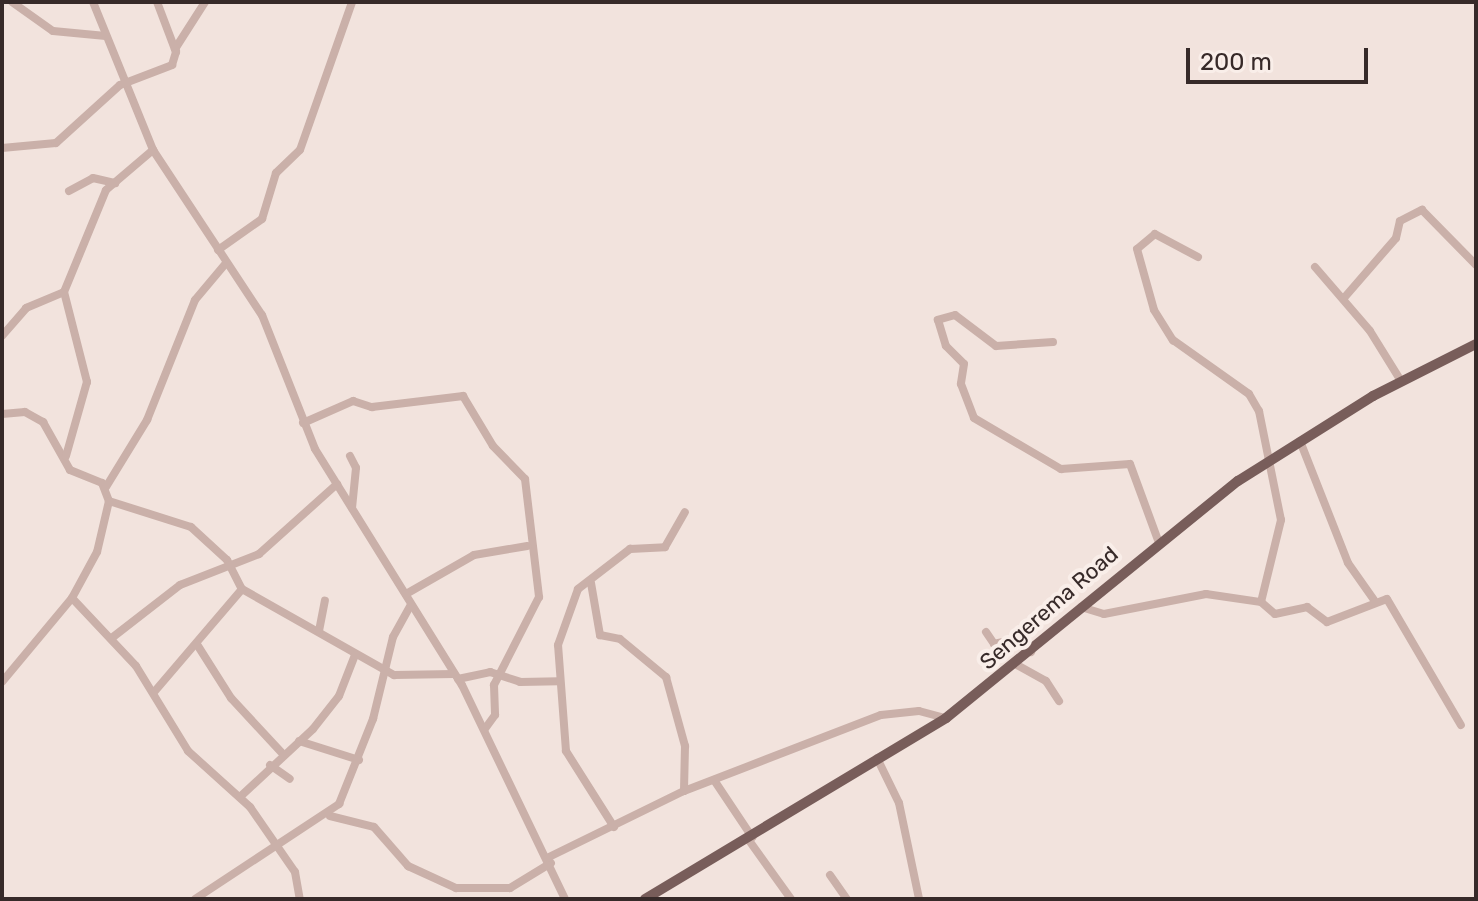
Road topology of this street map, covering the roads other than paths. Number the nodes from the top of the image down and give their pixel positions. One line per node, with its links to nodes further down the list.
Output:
1 (12, 2): 6 (street)
2 (93, 2): 6 (street)
3 (157, 2): 7 (street)
4 (205, 2): 7 (street)
5 (352, 2): 13 (street)
6 (106, 36): 8 (street)
7 (175, 49): 8 (street)
8 (125, 84): 9 (street); 10 (street)
9 (2, 148)
10 (153, 150): 11 (street); 13 (street)
11 (115, 183): 12 (street); 18 (street)
12 (69, 191)
13 (218, 250): 15 (street)
14 (1198, 257): 29 (street)
15 (226, 263): 25 (street); 31 (street)
16 (1476, 265): 19 (street)
17 (1315, 267): 19 (street)
18 (64, 292): 20 (street); 27 (street)
19 (1344, 298): 23 (street)
20 (2, 336)
21 (1053, 342): 35 (street)
22 (1476, 344): 23 (main road, Sengerema Road)
23 (1401, 381): 26 (main road, Sengerema Road)
24 (2, 414): 27 (street)
25 (303, 423): 30 (street); 36 (street)
26 (1300, 441): 29 (main road, Sengerema Road); 42 (street)
27 (66, 456): 31 (street)
28 (350, 456): 33 (street)
29 (1271, 461): 35 (main road, Sengerema Road); 44 (street)
30 (337, 484): 33 (street); 37 (street)
31 (106, 487): 32 (street)
32 (109, 501): 37 (street); 41 (street)
33 (352, 510): 40 (street)
34 (685, 512): 38 (street)
35 (1158, 540): 46 (main road, Sengerema Road)
36 (527, 546): 40 (street); 55 (street)
37 (231, 567): 39 (street); 49 (street)
38 (591, 583): 57 (street); 71 (street)
39 (242, 589): 47 (street); 50 (street)
40 (406, 594): 45 (street)
41 (72, 598): 49 (street); 58 (street)
42 (1374, 600): 44 (street); 62 (street)
43 (325, 601): 47 (street)
44 (1261, 602): 46 (street)
45 (411, 605): 54 (street); 56 (street)
46 (1081, 607): 51 (main road, Sengerema Road)
47 (319, 631): 52 (street)
48 (986, 632): 51 (street)
49 (113, 637): 59 (street)
50 (198, 646): 59 (street); 65 (street)
51 (1032, 653): 53 (main road, Sengerema Road)
52 (355, 655): 54 (street); 64 (street)
53 (1017, 665): 60 (street); 61 (main road, Sengerema Road)
54 (388, 670): 56 (street); 67 (street)
55 (499, 674): 56 (street); 57 (street); 63 (street)
56 (456, 676): 63 (street)
57 (559, 681): 74 (street)
58 (2, 682)
59 (155, 691): 72 (street)
60 (1059, 701)
61 (946, 718): 66 (main road, Sengerema Road); 70 (street)
62 (1461, 725)
63 (485, 729): 77 (street)
64 (299, 741): 65 (street); 67 (street)
65 (281, 752): 68 (street)
66 (877, 758): 75 (main road, Sengerema Road); 87 (street)
67 (359, 760): 73 (street)
68 (270, 765): 69 (street); 72 (street)
69 (290, 779)
70 (714, 780): 71 (street); 75 (street)
71 (684, 791): 74 (street)
72 (241, 796): 76 (street)
73 (330, 816): 76 (street); 79 (street)
74 (614, 827): 77 (street)
75 (750, 838): 84 (main road, Sengerema Road); 85 (street)
76 (275, 848): 80 (street); 81 (street)
77 (550, 860): 79 (street); 83 (street)
78 (830, 875): 86 (street)
79 (456, 888): 82 (street)
80 (195, 899)
81 (300, 899)
82 (456, 899)
83 (565, 899)
84 (645, 899)
85 (791, 899)
86 (847, 899)
87 (919, 899)

